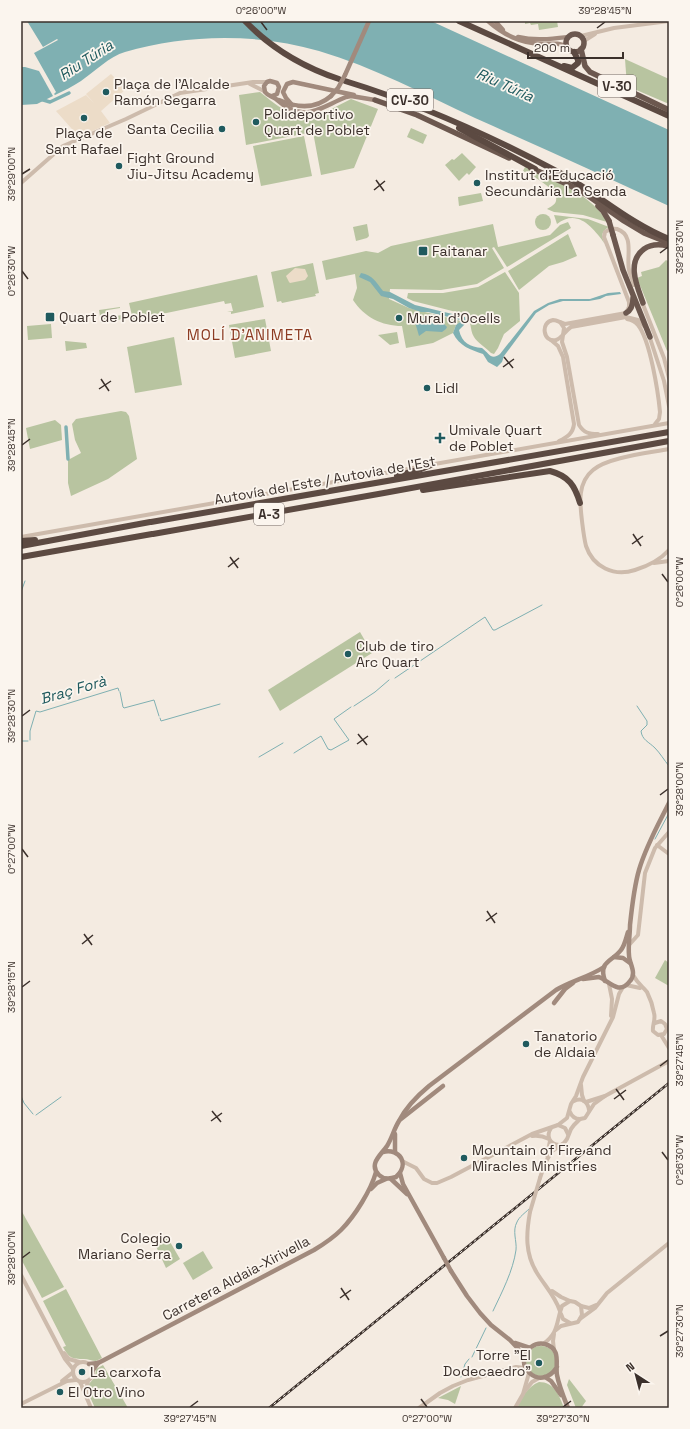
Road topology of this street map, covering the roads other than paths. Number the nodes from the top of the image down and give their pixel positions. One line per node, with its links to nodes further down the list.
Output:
1 (245, 21): 13 (highway)
2 (249, 21): 13 (highway)
3 (369, 21): 15 (main road)
4 (459, 21): 14 (highway, V-30)
5 (488, 21): 10 (main road)
6 (495, 21): 8 (main road)
7 (669, 21): 9 (street)
8 (568, 37): 9 (highway); 10 (highway)
9 (582, 38): 11 (highway)
10 (567, 47): 12 (highway)
11 (581, 49): 12 (highway); 25 (highway, V-30)
12 (574, 52): 14 (highway)
13 (287, 54): 15 (highway)
14 (543, 59): 26 (highway, V-30)
15 (343, 78): 23 (highway); 24 (main road, bridge); 27 (highway, CV-30)
16 (267, 82): 17 (street); 18 (main road); 19 (main road)
17 (248, 83): 18 (street); 29 (street)
18 (264, 90): 20 (main road)
19 (278, 92): 20 (main road); 24 (main road)
20 (274, 97): 21 (main road); 24 (main road)
21 (368, 99): 22 (main road); 24 (main road)
22 (375, 100): 28 (highway)
23 (406, 102): 27 (highway); 28 (highway)
24 (292, 105)
25 (669, 110)
26 (669, 116)
27 (470, 129): 31 (highway)
28 (535, 169): 30 (highway)
29 (21, 183)
30 (581, 192): 32 (highway); 33 (highway, bridge)
31 (669, 239)
32 (669, 245): 34 (highway)
33 (631, 290): 35 (highway); 39 (highway)
34 (643, 303): 35 (street); 41 (street)
35 (626, 313): 37 (street)
36 (613, 319): 38 (street); 39 (street); 44 (street)
37 (560, 322): 38 (street); 40 (street)
38 (563, 334): 40 (street); 46 (street)
39 (650, 337): 42 (street)
40 (549, 339): 48 (street)
41 (669, 378)
42 (669, 406)
43 (669, 422): 44 (street)
44 (654, 425): 46 (street)
45 (669, 432): 51 (highway, Autovía del Este / Autovia de l'Est / A-3)
46 (602, 434): 48 (street)
47 (669, 441): 52 (highway, Autovía del Este / Autovia de l'Est / A-3)
48 (555, 442): 50 (street)
49 (669, 449): 53 (street)
50 (431, 465): 51 (highway); 55 (street)
51 (345, 488): 54 (highway, Autovía del Este / Autovia de l'Est / A-3)
52 (384, 494): 53 (highway); 59 (highway, Autovía del Este / Autovia de l'Est / A-3)
53 (580, 503): 61 (street)
54 (78, 535): 56 (highway); 57 (highway, Autovía del Este / Autovia de l'Est / A-3)
55 (21, 537)
56 (21, 541)
57 (21, 546)
58 (669, 550): 61 (street)
59 (21, 557)
60 (669, 561): 61 (street)
61 (651, 564)
62 (669, 803): 66 (main road)
63 (669, 832): 64 (street)
64 (657, 844): 65 (street); 67 (street)
65 (669, 854)
66 (631, 923): 67 (main road); 68 (main road)
67 (629, 945): 69 (main road)
68 (614, 957): 69 (main road); 70 (main road)
69 (630, 963): 71 (main road)
70 (604, 967): 73 (main road); 74 (main road)
71 (633, 975): 75 (main road); 76 (street)
72 (576, 981): 73 (main road); 74 (main road); 77 (main road)
73 (607, 982): 75 (main road); 80 (street)
74 (567, 984): 95 (main road)
75 (625, 986): 76 (street); 80 (street)
76 (643, 988): 78 (street)
77 (554, 1004)
78 (654, 1013): 79 (street); 81 (street)
79 (661, 1021): 81 (street); 82 (street)
80 (610, 1022): 87 (street)
81 (655, 1022): 83 (street)
82 (666, 1032): 83 (street); 84 (street)
83 (661, 1035): 85 (street)
84 (669, 1044)
85 (669, 1048)
86 (669, 1061): 89 (street)
87 (581, 1081): 90 (street); 91 (street)
88 (443, 1086): 95 (main road)
89 (605, 1096): 91 (street); 92 (street)
90 (574, 1101): 91 (street); 93 (street)
91 (585, 1101): 92 (street)
92 (589, 1110): 94 (street)
93 (570, 1112): 94 (street); 96 (street)
94 (580, 1119): 98 (street)
95 (398, 1122): 102 (main road); 103 (main road)
96 (558, 1125): 97 (street); 98 (street)
97 (551, 1128): 99 (street); 100 (street)
98 (568, 1134): 101 (street)
99 (522, 1139): 100 (street); 106 (street)
100 (550, 1140): 101 (street); 105 (street)
101 (559, 1145): 105 (street)
102 (383, 1152): 103 (main road); 107 (main road)
103 (395, 1152): 104 (main road)
104 (402, 1161): 106 (street); 108 (main road)
105 (544, 1165): 114 (street, bridge)
106 (412, 1166): 108 (street)
107 (376, 1172): 109 (main road); 110 (main road, Carretera Aldaia-Xirivella)
108 (401, 1172): 109 (main road); 111 (main road)
109 (388, 1179): 110 (main road, Carretera Aldaia-Xirivella); 111 (main road)
110 (368, 1192): 130 (main road, Carretera Aldaia-Xirivella)
111 (412, 1200): 122 (main road, bridge)
112 (669, 1243): 116 (street)
113 (21, 1275): 125 (street)
114 (547, 1286): 115 (street); 118 (street)
115 (570, 1301): 117 (street); 118 (street)
116 (598, 1304): 117 (street); 119 (street)
117 (581, 1306): 119 (street)
118 (560, 1311): 120 (street); 121 (street)
119 (580, 1319): 120 (street)
120 (570, 1323): 121 (street)
121 (555, 1332): 123 (street); 126 (street)
122 (510, 1340): 124 (main road); 127 (main road)
123 (543, 1344): 124 (main road); 126 (main road)
124 (530, 1348): 127 (main road)
125 (60, 1349): 128 (street); 136 (street)
126 (554, 1350): 133 (main road)
127 (525, 1356): 129 (main road)
128 (79, 1362): 131 (street); 136 (street)
129 (524, 1362): 132 (street); 134 (main road)
130 (98, 1363): 131 (main road, Carretera Aldaia-Xirivella); 135 (main road, Carretera Aldaia-Xirivella)
131 (90, 1364): 135 (street)
132 (516, 1367): 134 (street); 148 (street)
133 (557, 1367): 138 (main road); 144 (main road)
134 (525, 1368): 137 (main road)
135 (93, 1370): 141 (street)
136 (72, 1371): 140 (street); 142 (street)
137 (529, 1373): 139 (main road); 143 (street)
138 (545, 1377): 139 (main road); 144 (main road)
139 (539, 1378): 143 (street)
140 (78, 1381): 141 (street); 142 (street); 145 (street)
141 (88, 1381): 145 (street)
142 (51, 1388): 146 (street)
143 (523, 1394): 149 (street)
144 (565, 1400): 150 (main road)
145 (88, 1402): 147 (street)
146 (21, 1404)
147 (91, 1408)
148 (419, 1408)
149 (515, 1408)
150 (568, 1408)

